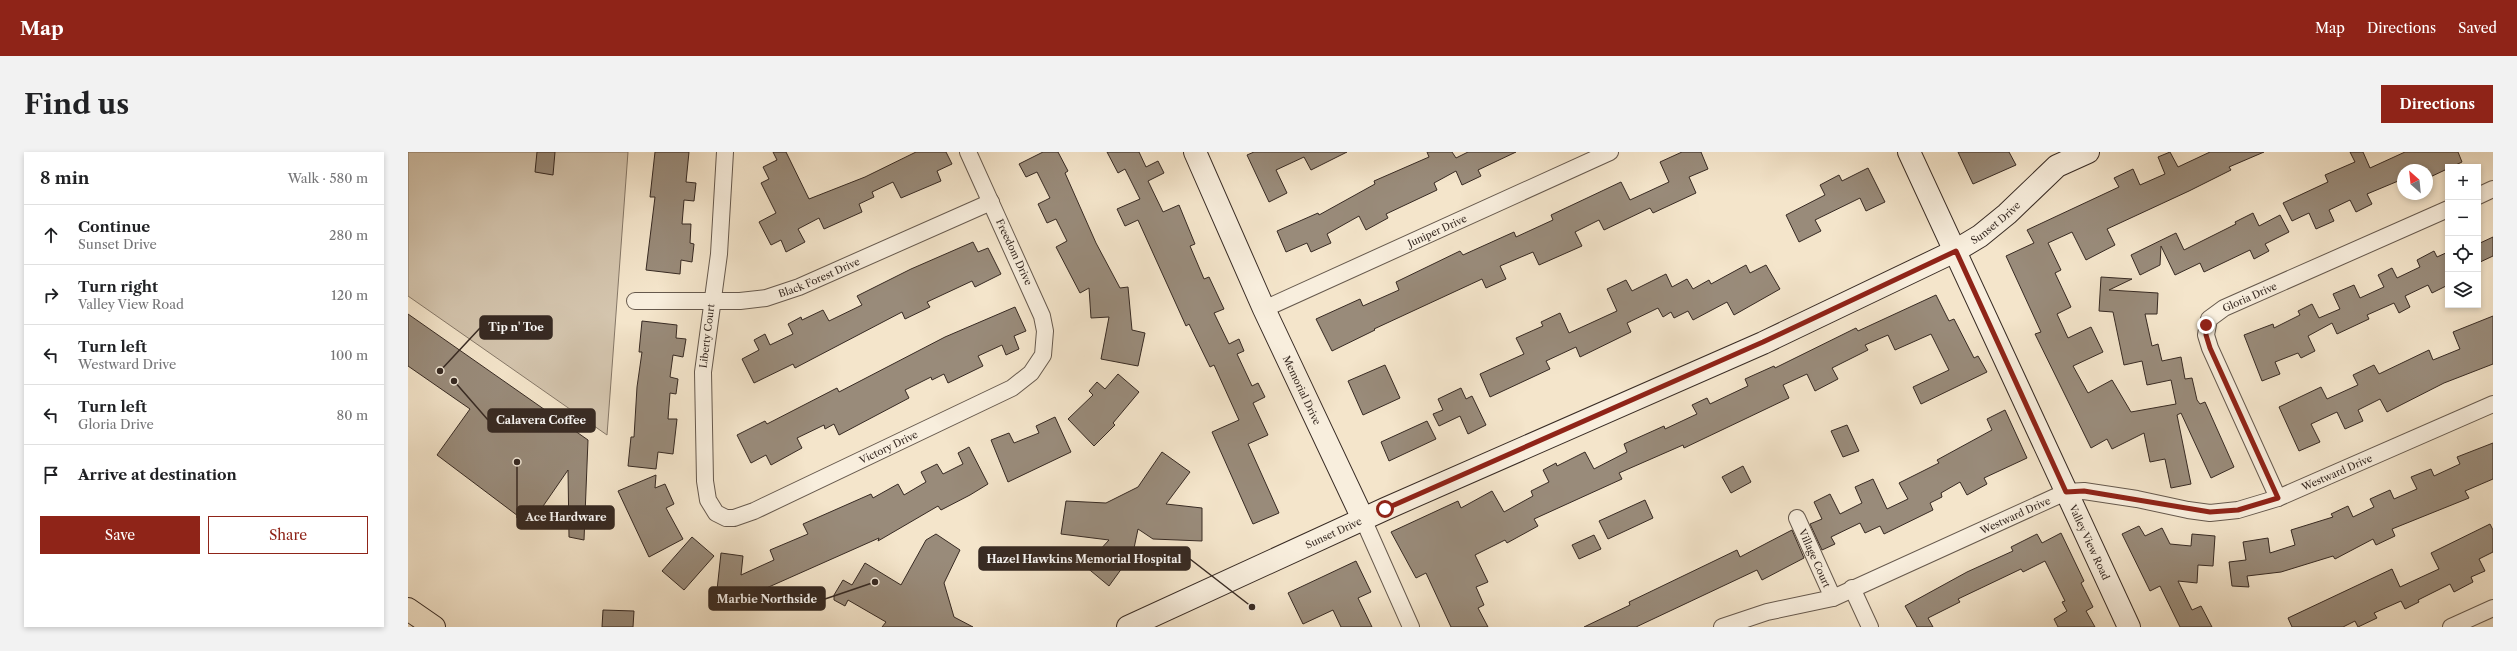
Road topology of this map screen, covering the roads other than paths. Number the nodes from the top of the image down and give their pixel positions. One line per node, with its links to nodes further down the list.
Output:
1 (725, 152): 12 (street, Liberty Court)
2 (968, 152): 9 (street, Freedom Drive)
3 (1195, 152): 14 (street, Memorial Drive)
4 (1610, 152): 14 (street, Juniper Drive)
5 (1908, 152): 11 (street, Valley View Road)
6 (2088, 152): 11 (street, Sunset Drive)
7 (2493, 189): 8 (street)
8 (2481, 195)
9 (991, 202): 12 (street, Black Forest Drive); 15 (street, Freedom Drive)
10 (2445, 210): 18 (street, Gloria Drive)
11 (1956, 251): 17 (street, Valley View Road); 21 (street, Sunset Drive)
12 (711, 300): 13 (street, Black Forest Drive); 19 (street, Liberty Court)
13 (635, 301)
14 (1264, 309): 21 (street, Memorial Drive)
15 (1043, 355): 19 (street, Victory Drive)
16 (2493, 404): 18 (street, Westward Drive)
17 (2066, 492): 18 (street, Westward Drive); 22 (street, Westward Drive); 33 (street, Valley View Road)
18 (2278, 498)
19 (720, 516)
20 (1797, 518): 23 (street, Village Court)
21 (1363, 519): 29 (street, Sunset Drive); 30 (street, Memorial Drive)
22 (1852, 588): 23 (street, Westward Drive); 32 (street)
23 (1833, 598): 31 (street, Westward Drive)
24 (2493, 608): 34 (street)
25 (408, 609): 28 (main road)
26 (408, 623): 27 (main road)
27 (419, 627)
28 (434, 627)
29 (1128, 627)
30 (1411, 627)
31 (1722, 627)
32 (1870, 627)
33 (2129, 627)
34 (2451, 627)

